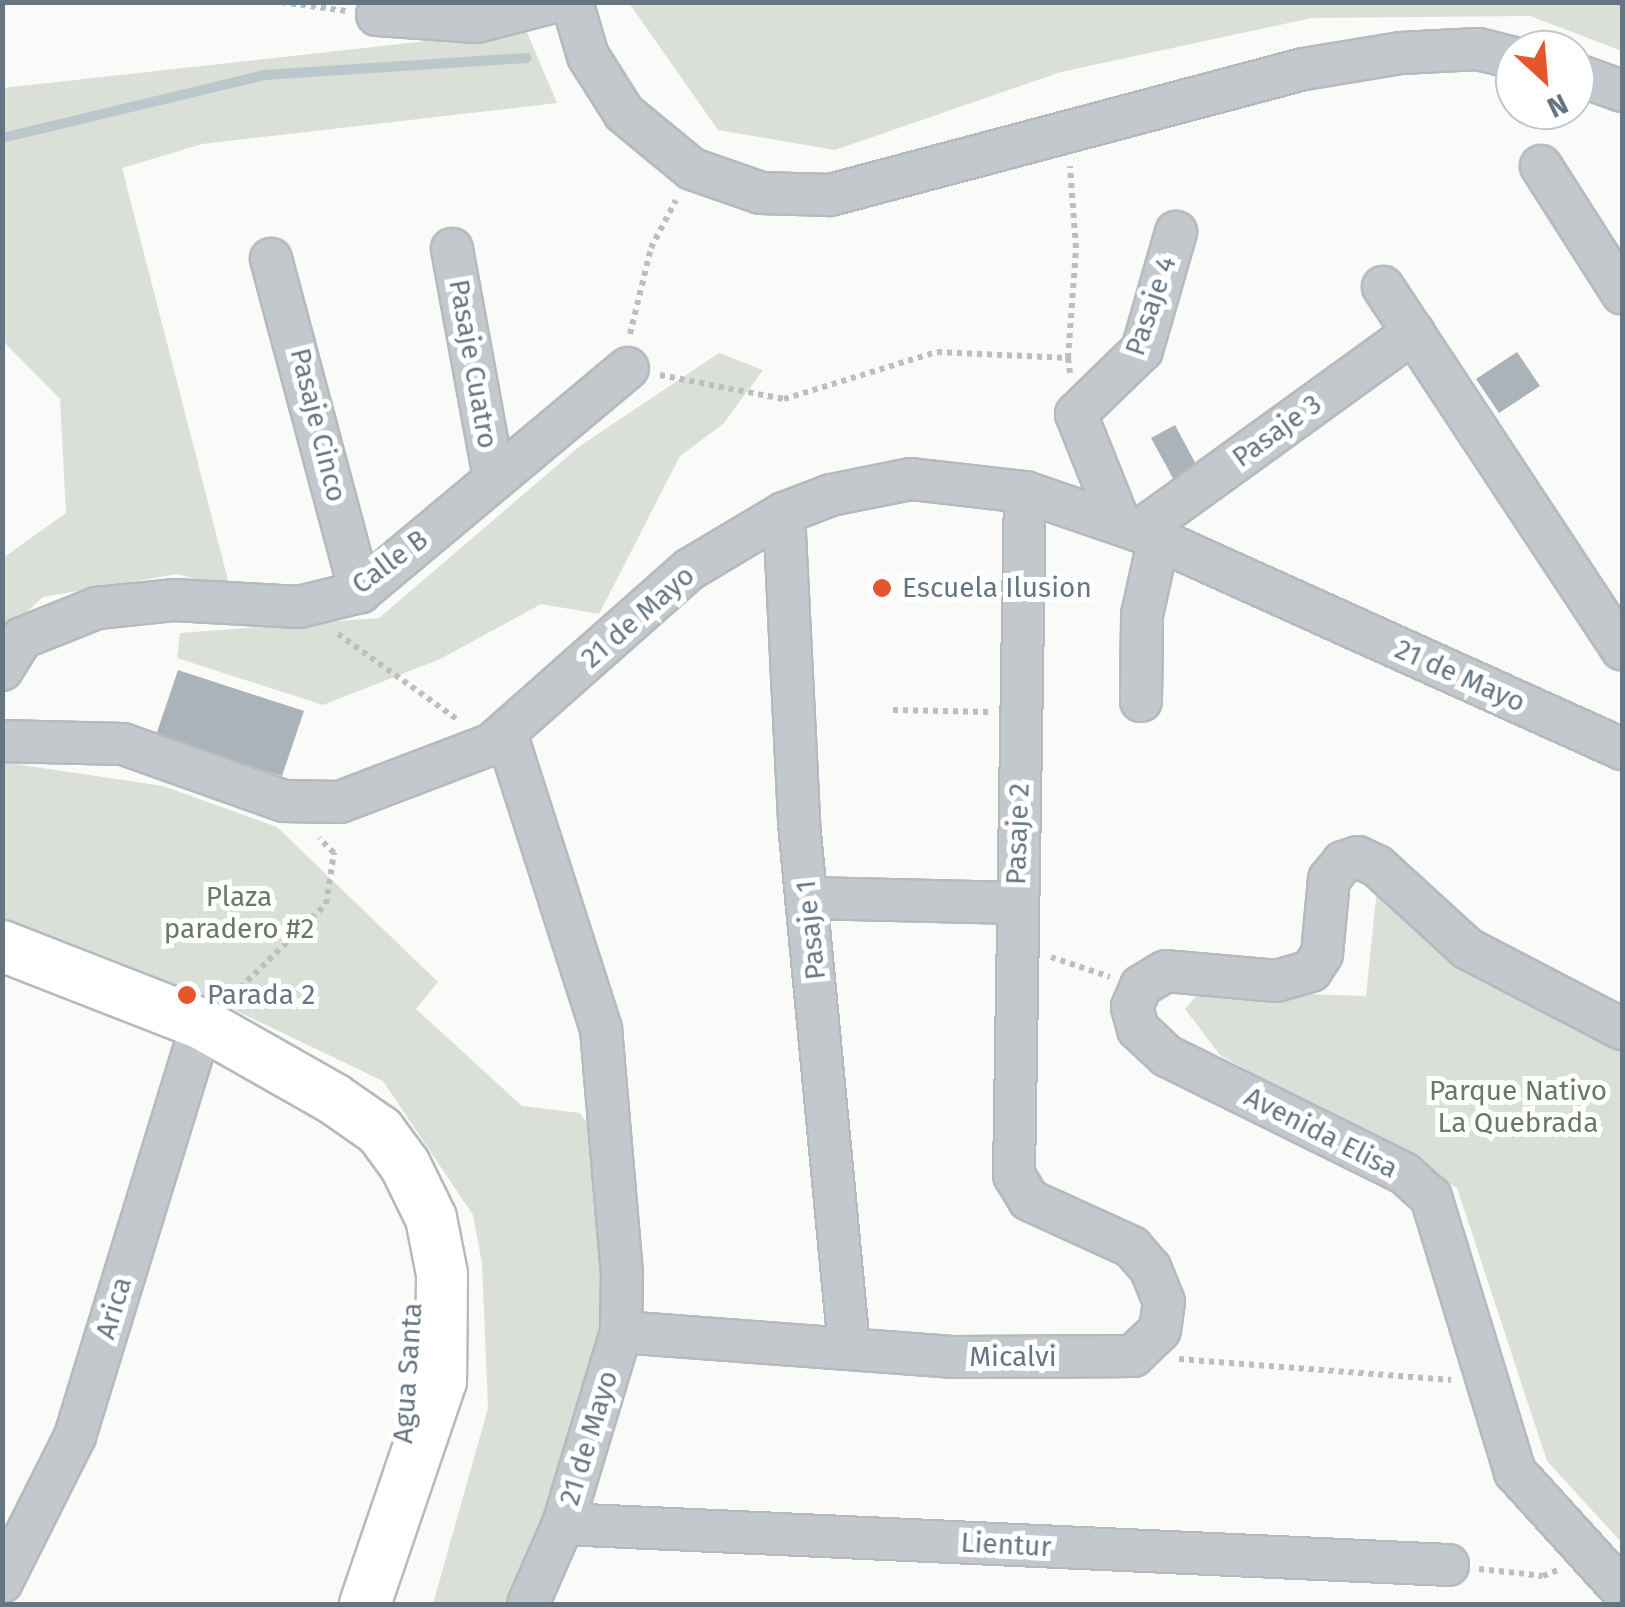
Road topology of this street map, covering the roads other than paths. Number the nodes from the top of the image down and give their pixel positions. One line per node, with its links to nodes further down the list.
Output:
1 (554, 2): 3 (street)
2 (572, 2): 4 (street)
3 (377, 15)
4 (1495, 53)
5 (1595, 81): 6 (street)
6 (1622, 90)
7 (1541, 166): 12 (street)
8 (1176, 232): 18 (street, Pasaje 4)
9 (452, 249): 15 (street, Pasaje Cuatro)
10 (271, 258): 19 (street, Pasaje Cinco)
11 (1383, 287): 13 (street)
12 (1622, 292)
13 (1414, 332): 18 (street, Pasaje 3); 20 (street)
14 (628, 368): 15 (street, Calle B)
15 (494, 478): 19 (street, Calle B)
16 (1025, 492): 17 (street, 21 de Mayo); 18 (street, 21 de Mayo); 27 (street, Pasaje 2)
17 (784, 513): 24 (street, 21 de Mayo); 26 (street, Pasaje 1)
18 (1139, 531): 22 (street); 25 (street, 21 de Mayo)
19 (360, 592): 21 (street, Calle B)
20 (1622, 648)
21 (2, 670)
22 (1141, 701)
23 (5, 731): 24 (street)
24 (499, 738): 31 (street, 21 de Mayo)
25 (1622, 750)
26 (810, 898): 27 (street); 32 (street, Pasaje 1)
27 (1016, 903): 33 (street, Pasaje 2)
28 (2, 946): 29 (main road, Agua Santa)
29 (202, 1024): 36 (street, Arica); 39 (main road, Agua Santa)
30 (1622, 1029): 37 (street, Avenida Elisa)
31 (621, 1332): 32 (street, Micalvi); 34 (street, 21 de Mayo)
32 (849, 1347): 33 (street, Micalvi)
33 (1133, 1356)
34 (563, 1524): 35 (street, Lientur); 38 (street, 21 de Mayo)
35 (1448, 1565)
36 (2, 1582)
37 (1622, 1590)
38 (530, 1603)
39 (365, 1604)

